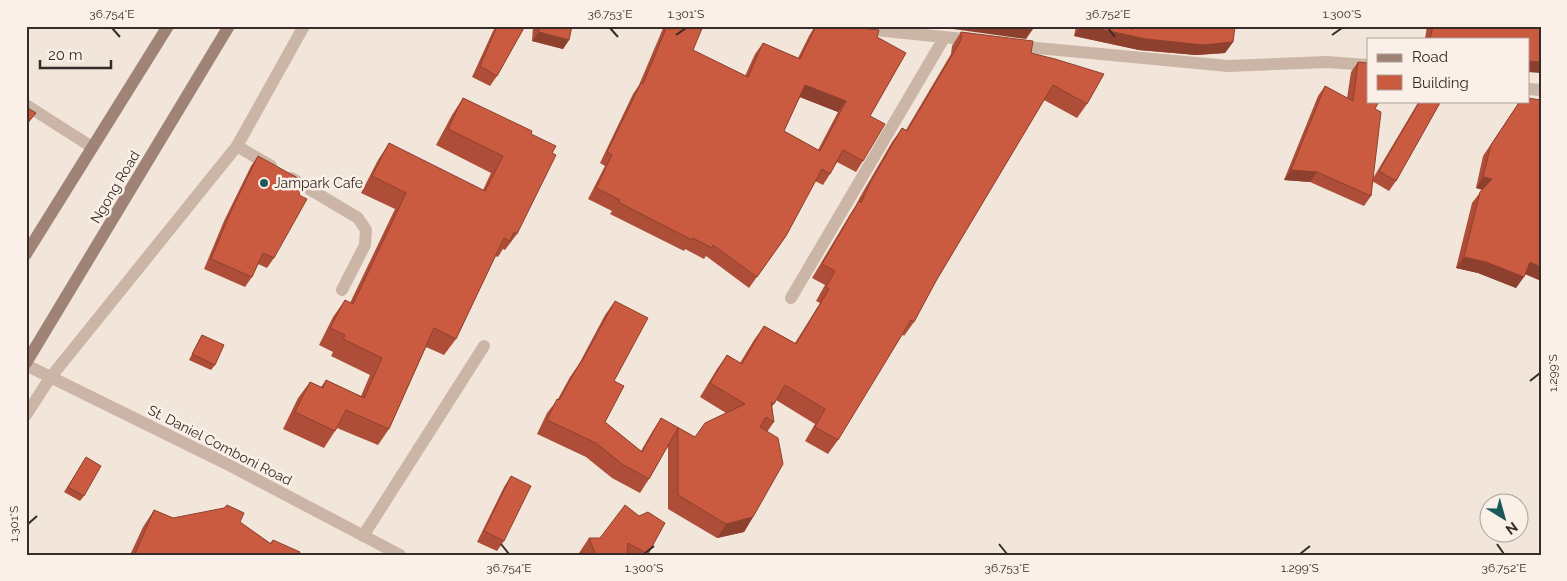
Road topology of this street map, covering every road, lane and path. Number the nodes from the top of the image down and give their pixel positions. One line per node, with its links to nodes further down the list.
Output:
1 (168, 26): 11 (main road)
2 (229, 26): 16 (main road, Ngong Road)
3 (304, 26): 10 (street)
4 (836, 26): 5 (street)
5 (944, 38): 6 (street); 14 (street)
6 (986, 42)
7 (1004, 44): 8 (street)
8 (1367, 65)
9 (26, 105): 11 (street)
10 (237, 146): 13 (street); 17 (street)
11 (92, 147): 12 (main road)
12 (26, 254)
13 (342, 290)
14 (791, 298)
15 (484, 346): 19 (street)
16 (26, 364): 17 (street, St. Daniel Comboni Road)
17 (50, 378): 18 (street); 19 (street, St. Daniel Comboni Road)
18 (26, 415)
19 (364, 536): 20 (street, St. Daniel Comboni Road)
20 (400, 555)

